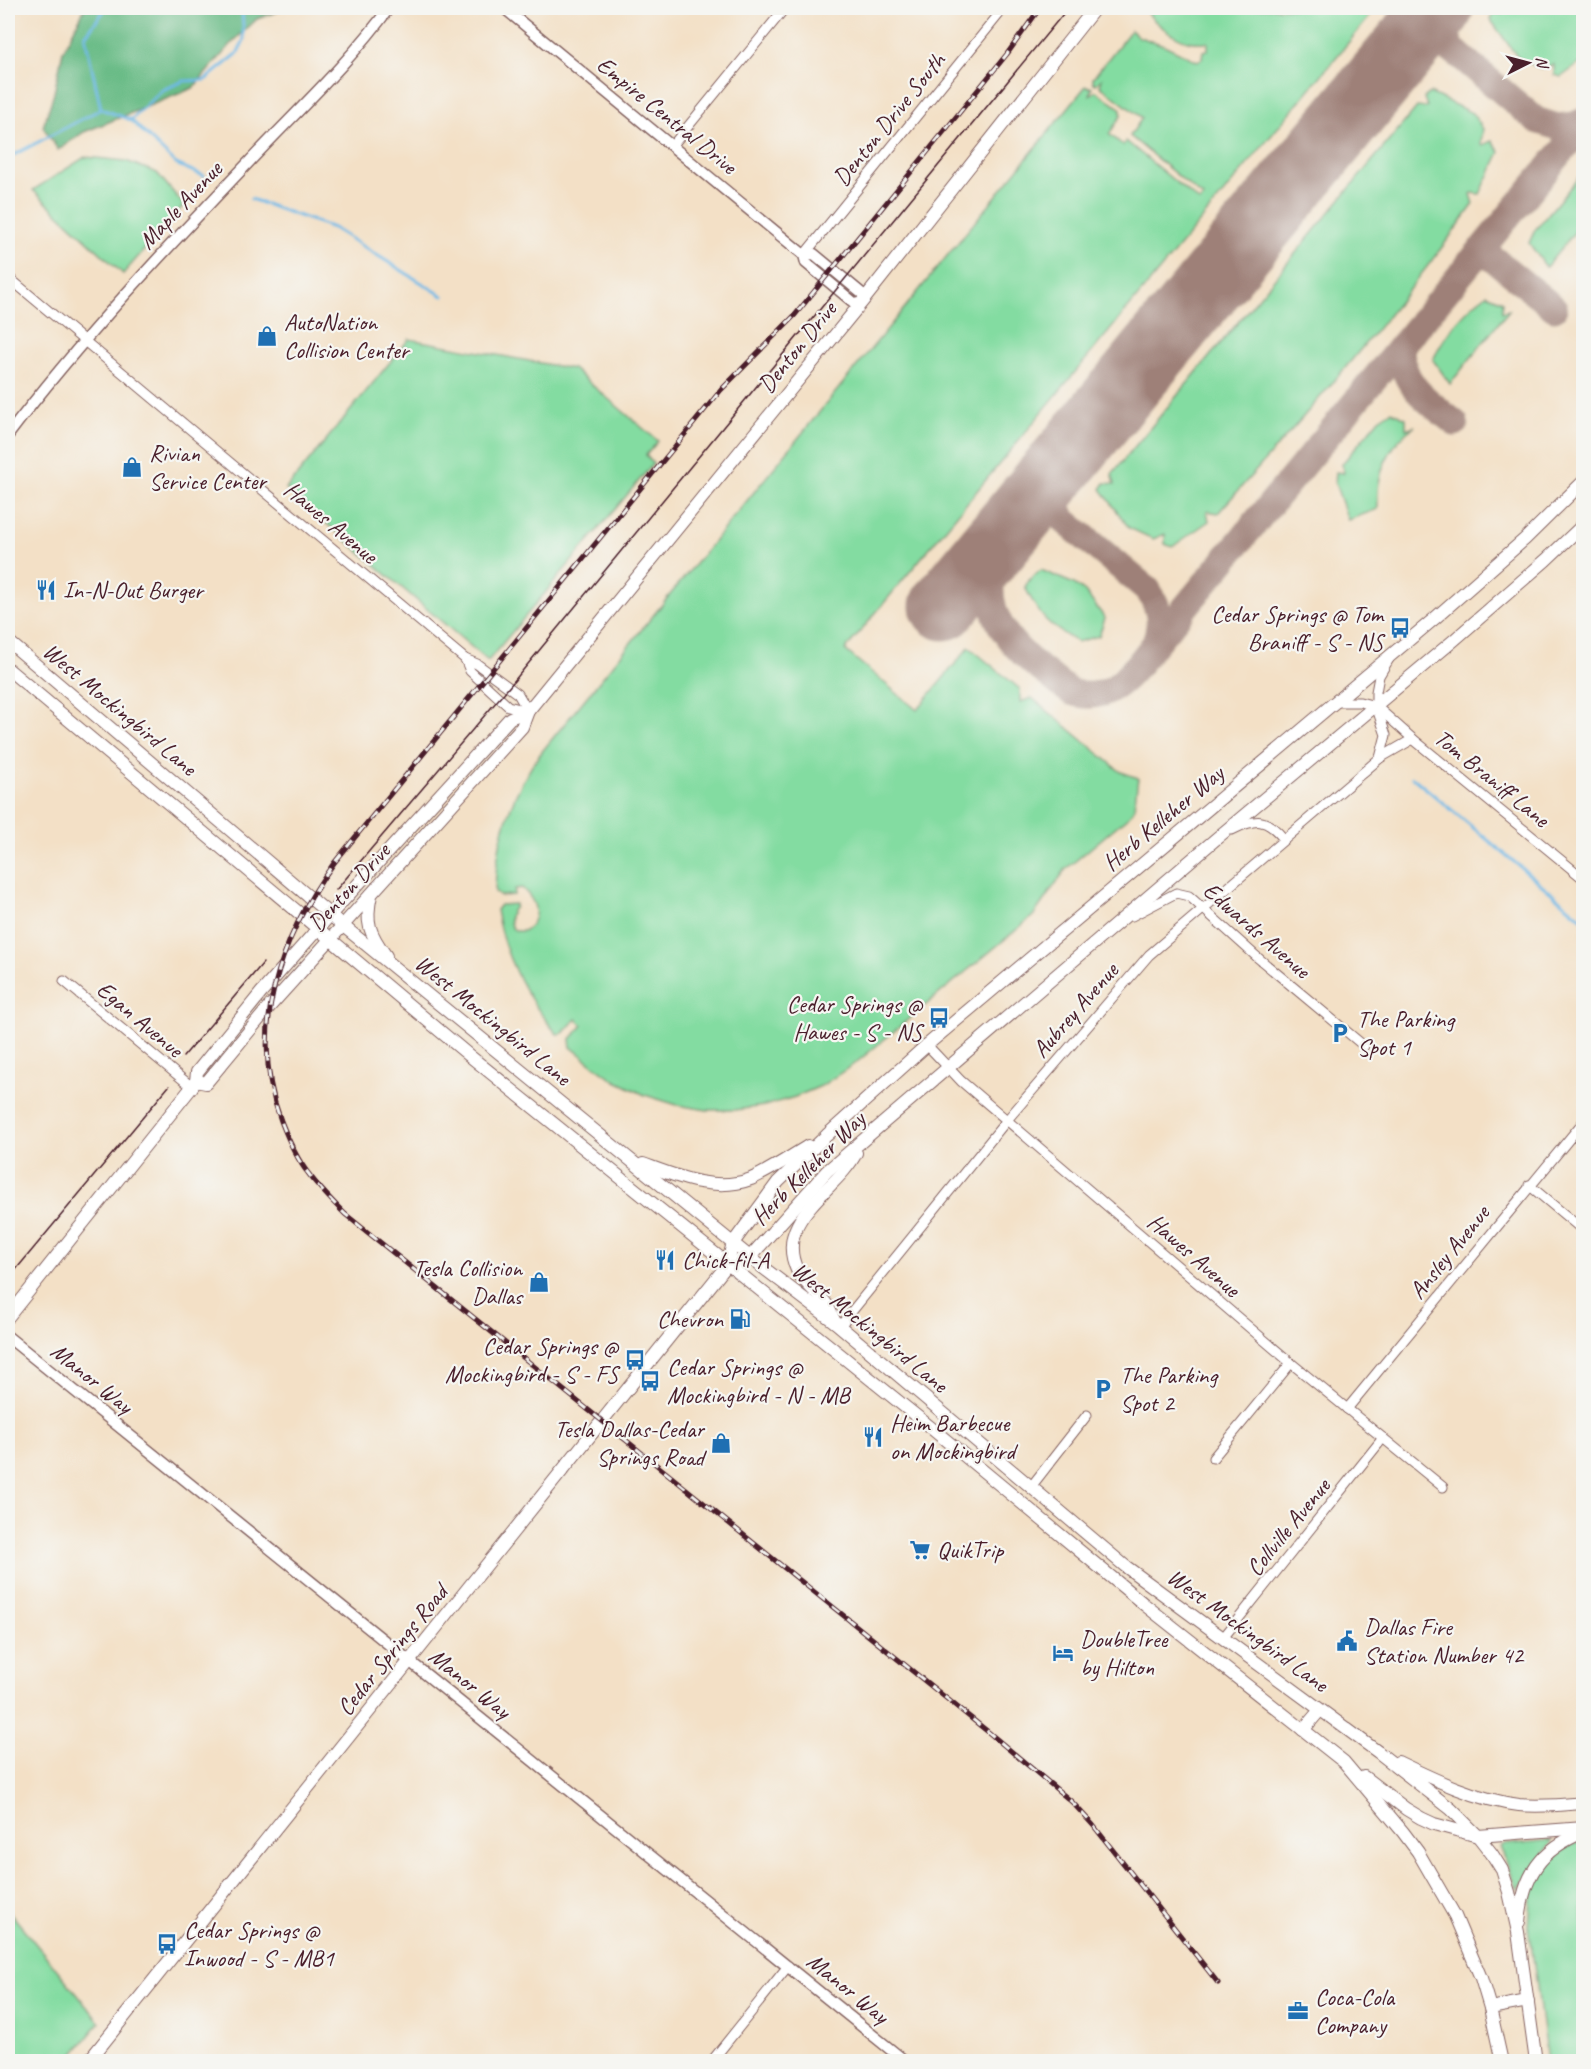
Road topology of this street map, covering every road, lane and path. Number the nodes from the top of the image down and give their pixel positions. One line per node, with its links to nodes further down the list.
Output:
1 (389, 8): 10 (street, Maple Avenue)
2 (504, 8): 6 (street, Empire Central Drive)
3 (785, 8): 6 (street)
4 (1004, 8): 7 (street, Denton Drive South)
5 (1095, 8): 9 (main road, Denton Drive)
6 (672, 146): 7 (street, Empire Central Drive)
7 (804, 255): 9 (street, Empire Central Drive)
8 (8, 277): 10 (street, Hawes Avenue)
9 (862, 301): 22 (main road, Denton Drive)
10 (84, 341): 11 (street, Maple Avenue); 16 (street, Hawes Avenue)
11 (8, 435)
12 (1584, 482): 15 (main road, Herb Kelleher Way)
13 (1584, 524): 21 (main road, Herb Kelleher Way)
14 (8, 641): 18 (main road, West Mockingbird Lane)
15 (1392, 655): 20 (main road, Herb Kelleher Way); 21 (street)
16 (465, 659): 22 (street, Hawes Avenue); 22 (street, Hawes Avenue)
17 (8, 669): 19 (main road, West Mockingbird Lane)
18 (44, 671): 19 (main road); 25 (main road, West Mockingbird Lane)
19 (29, 687): 26 (main road, West Mockingbird Lane)
20 (1336, 702): 21 (street); 40 (main road, Herb Kelleher Way)
21 (1376, 706): 23 (street, Tom Braniff Lane); 24 (street); 27 (main road, Herb Kelleher Way)
22 (528, 711): 30 (main road, Denton Drive); 32 (main road, Denton Drive)
23 (1413, 739): 24 (street, Aubrey Avenue); 29 (street, Tom Braniff Lane)
24 (1380, 758): 28 (street, Aubrey Avenue)
25 (192, 798): 26 (main road); 32 (main road, West Mockingbird Lane)
26 (179, 814): 35 (main road, West Mockingbird Lane)
27 (1217, 838): 28 (street); 34 (main road, Herb Kelleher Way)
28 (1284, 839): 31 (street, Aubrey Avenue)
29 (1584, 879)
30 (371, 894): 33 (main road, Denton Drive); 37 (main road)
31 (1202, 909): 34 (street, Edwards Avenue); 41 (street, Edwards Avenue); 45 (street, Aubrey Avenue)
32 (330, 915): 33 (main road, West Mockingbird Lane); 35 (main road, Denton Drive)
33 (342, 926): 36 (main road, Denton Drive); 37 (main road, West Mockingbird Lane)
34 (1114, 926): 43 (main road, Herb Kelleher Way)
35 (318, 930): 36 (main road, West Mockingbird Lane); 44 (main road, Denton Drive)
36 (330, 940): 42 (main road, West Mockingbird Lane); 44 (main road, Denton Drive)
37 (396, 969): 39 (main road, West Mockingbird Lane)
38 (64, 981): 44 (street, Egan Avenue)
39 (485, 1041): 42 (main road); 49 (main road, West Mockingbird Lane)
40 (927, 1045): 43 (street, Hawes Avenue); 47 (main road, Herb Kelleher Way)
41 (1364, 1046)
42 (471, 1057): 54 (main road, West Mockingbird Lane)
43 (947, 1067): 45 (street, Hawes Avenue); 48 (main road, Herb Kelleher Way)
44 (194, 1084): 55 (main road, Denton Drive)
45 (1007, 1120): 56 (street, Aubrey Avenue); 58 (street, Hawes Avenue)
46 (1584, 1120): 50 (street, Ansley Avenue)
47 (827, 1135): 49 (main road); 52 (main road, Herb Kelleher Way)
48 (860, 1143): 53 (main road, Herb Kelleher Way); 56 (main road)
49 (633, 1160): 52 (main road, West Mockingbird Lane)
50 (1528, 1185): 51 (street); 59 (street, Ansley Avenue)
51 (1584, 1231)
52 (733, 1243): 53 (main road, West Mockingbird Lane); 54 (main road, Herb Kelleher Way)
53 (750, 1257): 54 (main road, Herb Kelleher Way); 56 (main road, West Mockingbird Lane)
54 (727, 1265): 62 (main road, West Mockingbird Lane); 71 (main road, Cedar Springs Road)
55 (8, 1317)
56 (838, 1324): 60 (main road, West Mockingbird Lane)
57 (8, 1337): 71 (street, Manor Way)
58 (1291, 1363): 59 (street, Hawes Avenue); 64 (street)
59 (1347, 1409): 63 (street, Hawes Avenue)
60 (941, 1413): 62 (main road); 66 (main road, West Mockingbird Lane)
61 (1087, 1414): 66 (street)
62 (930, 1427): 67 (main road, West Mockingbird Lane)
63 (1383, 1438): 65 (street, Hawes Avenue); 70 (street, Collville Avenue)
64 (1213, 1458)
65 (1443, 1487)
66 (1030, 1488): 67 (main road); 68 (main road, West Mockingbird Lane)
67 (1020, 1502): 69 (main road, West Mockingbird Lane)
68 (1158, 1591): 69 (main road); 70 (main road, West Mockingbird Lane)
69 (1145, 1605): 73 (main road, West Mockingbird Lane)
70 (1223, 1638): 72 (main road, West Mockingbird Lane)
71 (410, 1661): 81 (street, Manor Way); 84 (main road, Cedar Springs Road)
72 (1320, 1710): 73 (main road); 74 (main road, West Mockingbird Lane)
73 (1303, 1730): 75 (main road, West Mockingbird Lane)
74 (1378, 1752): 76 (main road); 79 (main road, West Mockingbird Lane)
75 (1344, 1762): 79 (main road); 83 (main road, West Mockingbird Lane)
76 (1584, 1803)
77 (1584, 1828): 79 (main road)
78 (1584, 1832): 80 (main road)
79 (1478, 1836): 80 (main road, West Mockingbird Lane)
80 (1518, 1932): 82 (main road, West Mockingbird Lane)
81 (788, 1966): 85 (street); 86 (street, Manor Way)
82 (1527, 2001): 83 (main road); 88 (main road, West Mockingbird Lane)
83 (1490, 2008): 87 (main road, West Mockingbird Lane)
84 (88, 2061)
85 (711, 2061)
86 (906, 2061)
87 (1502, 2061)
88 (1536, 2061)

